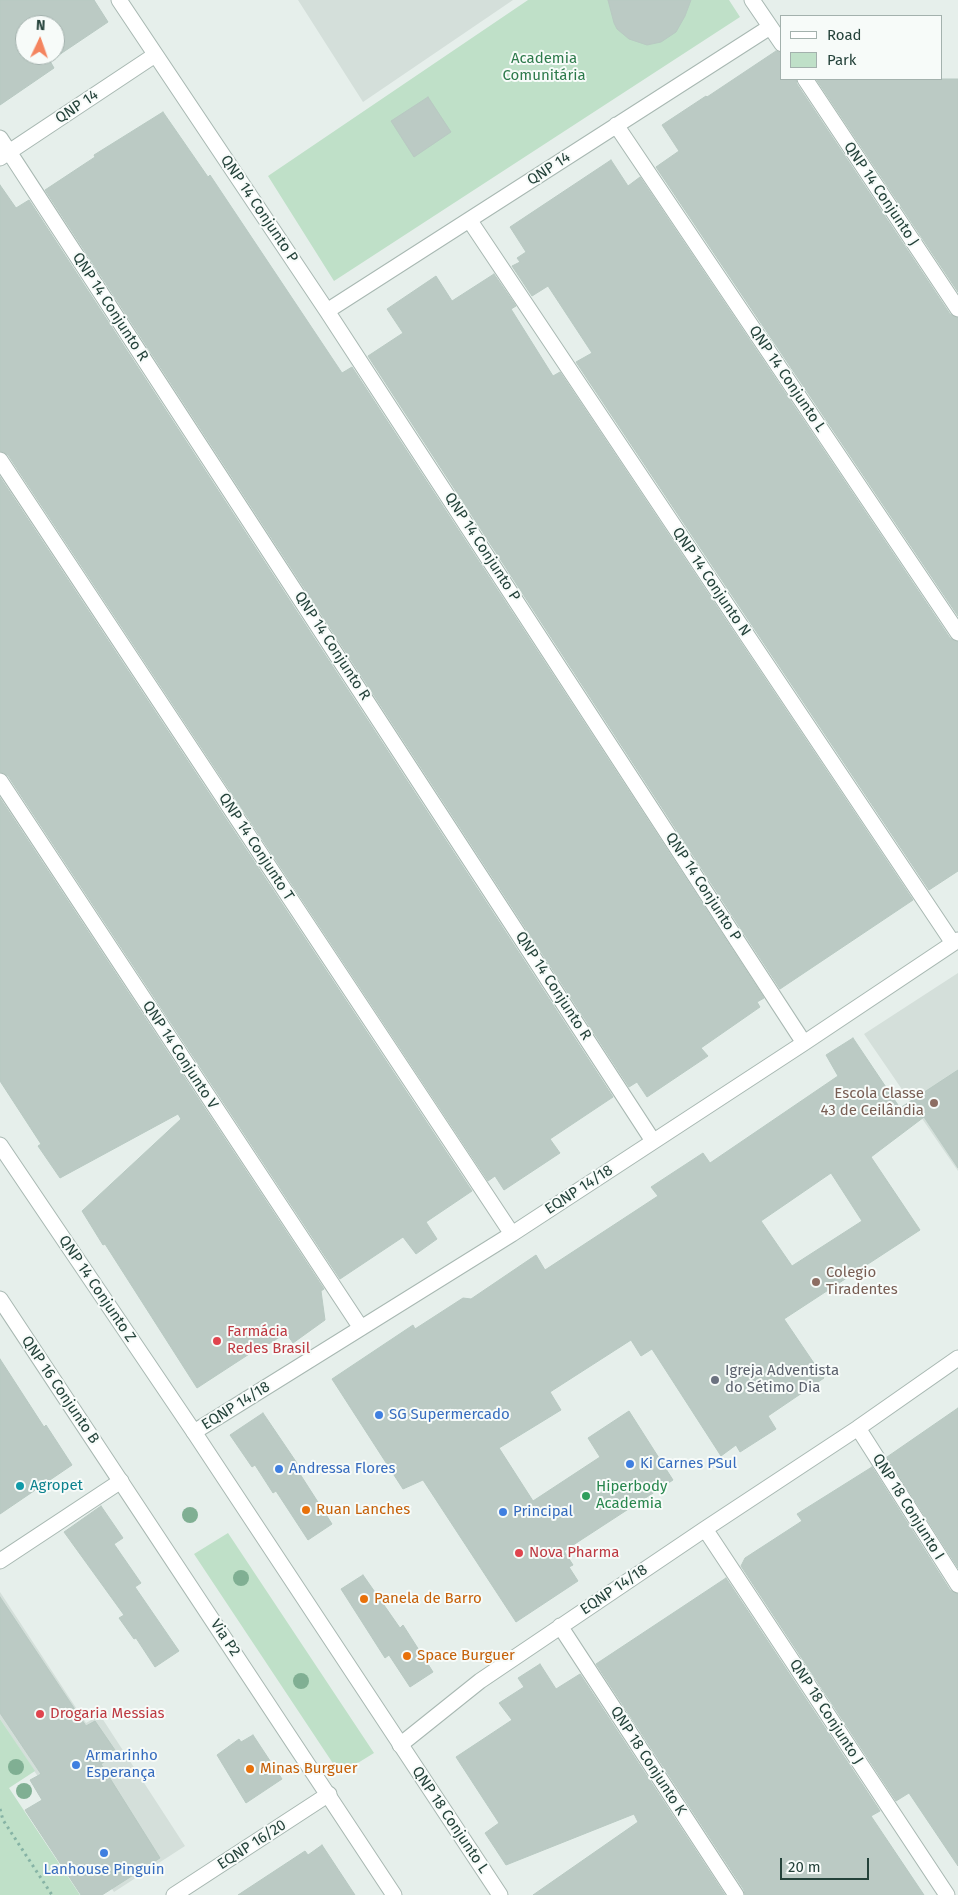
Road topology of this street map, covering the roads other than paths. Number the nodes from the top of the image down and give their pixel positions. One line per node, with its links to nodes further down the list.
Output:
1 (119, 0): 5 (street, QNP 14 Conjunto P)
2 (752, 0): 3 (street)
3 (770, 27): 4 (street); 7 (street, QNP 14)
4 (780, 41)
5 (155, 55): 9 (street, QNP 14); 12 (street, QNP 14 Conjunto P)
6 (806, 80): 11 (street, QNP 14 Conjunto J)
7 (616, 125): 10 (street, QNP 14); 14 (street, QNP 14 Conjunto L)
8 (0, 138): 9 (street, QNP 14 Conjunto R)
9 (5, 155): 18 (street, QNP 14 Conjunto R)
10 (470, 221): 12 (street, QNP 14); 16 (street, QNP 14 Conjunto N)
11 (958, 310)
12 (327, 311): 17 (street, QNP 14 Conjunto P)
13 (0, 460): 20 (street, QNP 14 Conjunto T)
14 (958, 633)
15 (0, 781): 22 (street, QNP 14 Conjunto V)
16 (955, 941): 17 (street, EQNP 14/18)
17 (804, 1043): 18 (street, EQNP 14/18)
18 (653, 1141): 20 (street, EQNP 14/18)
19 (0, 1145): 25 (street, QNP 14 Conjunto Z)
20 (512, 1234): 22 (street, EQNP 14/18)
21 (0, 1299): 26 (street, QNP 16 Conjunto B)
22 (361, 1328): 25 (street, EQNP 14/18)
23 (958, 1358): 24 (street, EQNP 14/18)
24 (858, 1428): 27 (street, EQNP 14/18); 29 (street, QNP 18 Conjunto I)
25 (194, 1432): 31 (street)
26 (121, 1481): 28 (street); 32 (street, Via P2)
27 (705, 1529): 30 (street, EQNP 14/18); 37 (street, QNP 18 Conjunto J)
28 (0, 1561)
29 (958, 1585)
30 (560, 1626): 31 (street, EQNP 14/18); 36 (street, QNP 18 Conjunto K)
31 (400, 1745): 35 (street, QNP 18 Conjunto L)
32 (329, 1794): 33 (street, EQNP 16/20); 34 (street, Via P2)
33 (174, 1895)
34 (394, 1895)
35 (500, 1895)
36 (736, 1895)
37 (947, 1895)

